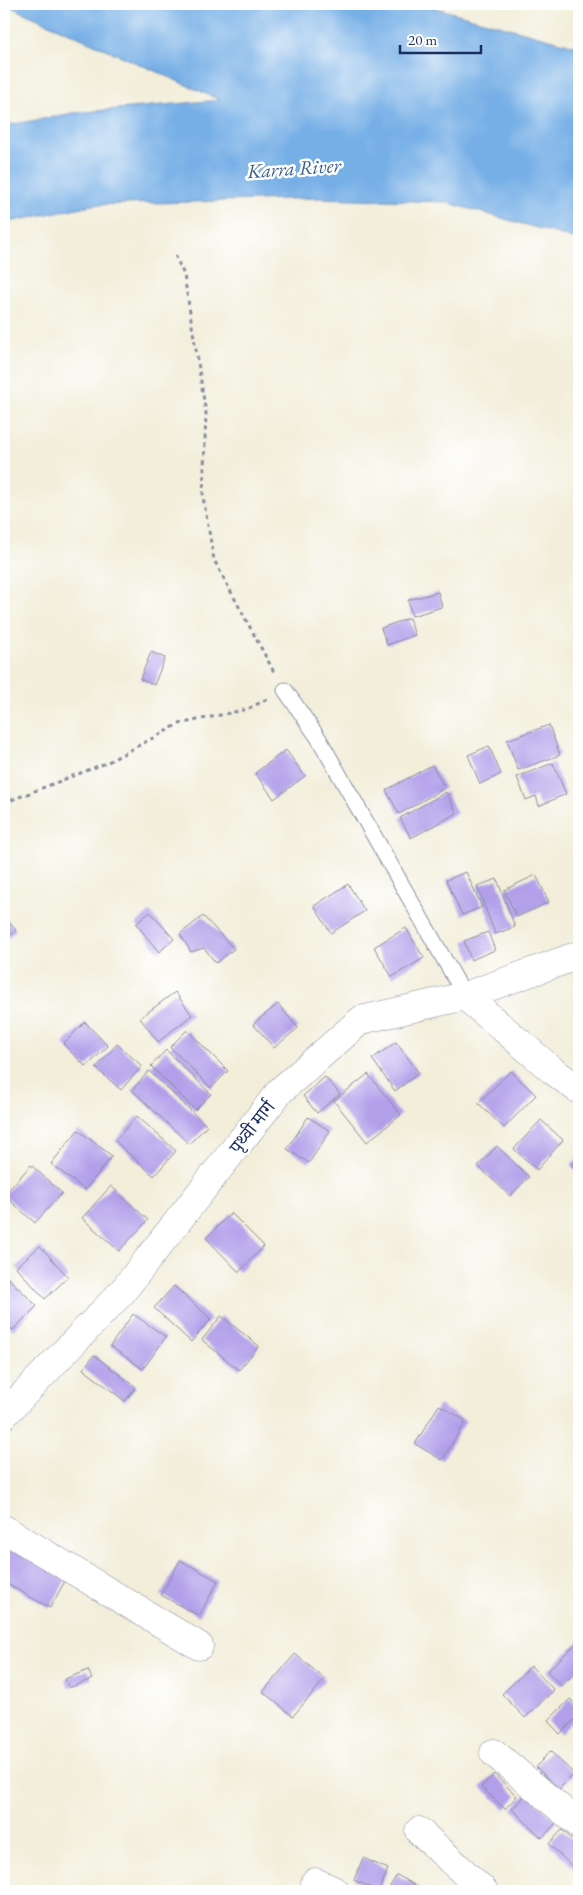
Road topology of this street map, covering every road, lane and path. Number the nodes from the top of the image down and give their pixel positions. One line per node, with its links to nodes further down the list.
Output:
1 (174, 255): 2 (path)
2 (284, 690): 3 (path); 5 (lane)
3 (4, 803)
4 (579, 956): 5 (street, पृथ्वी मार्ग)
5 (465, 996): 6 (street); 7 (street, पृथ्वी मार्ग)
6 (579, 1090)
7 (4, 1415)
8 (4, 1528): 9 (street)
9 (198, 1646)
10 (494, 1753): 11 (street)
11 (579, 1824)
12 (419, 1830): 13 (street)
13 (484, 1891)

